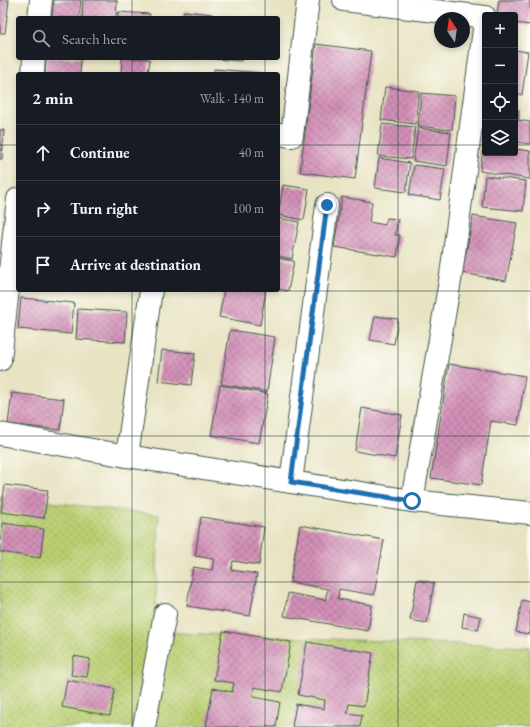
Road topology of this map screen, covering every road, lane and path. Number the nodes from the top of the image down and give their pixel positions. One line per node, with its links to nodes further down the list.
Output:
1 (41, 0): 6 (street)
2 (308, 0): 11 (street)
3 (344, 0): 7 (street)
4 (488, 0): 5 (street)
5 (486, 12)
6 (39, 16)
7 (482, 16)
8 (482, 44): 19 (street)
9 (34, 60): 10 (street)
10 (33, 72)
11 (280, 134)
12 (327, 205): 18 (street)
13 (16, 219): 15 (street)
14 (151, 292): 17 (street)
15 (0, 360)
16 (0, 434): 17 (street)
17 (127, 456): 18 (street)
18 (291, 482): 19 (street)
19 (412, 501): 20 (street)
20 (530, 513)
21 (165, 614): 22 (street)
22 (144, 727)

